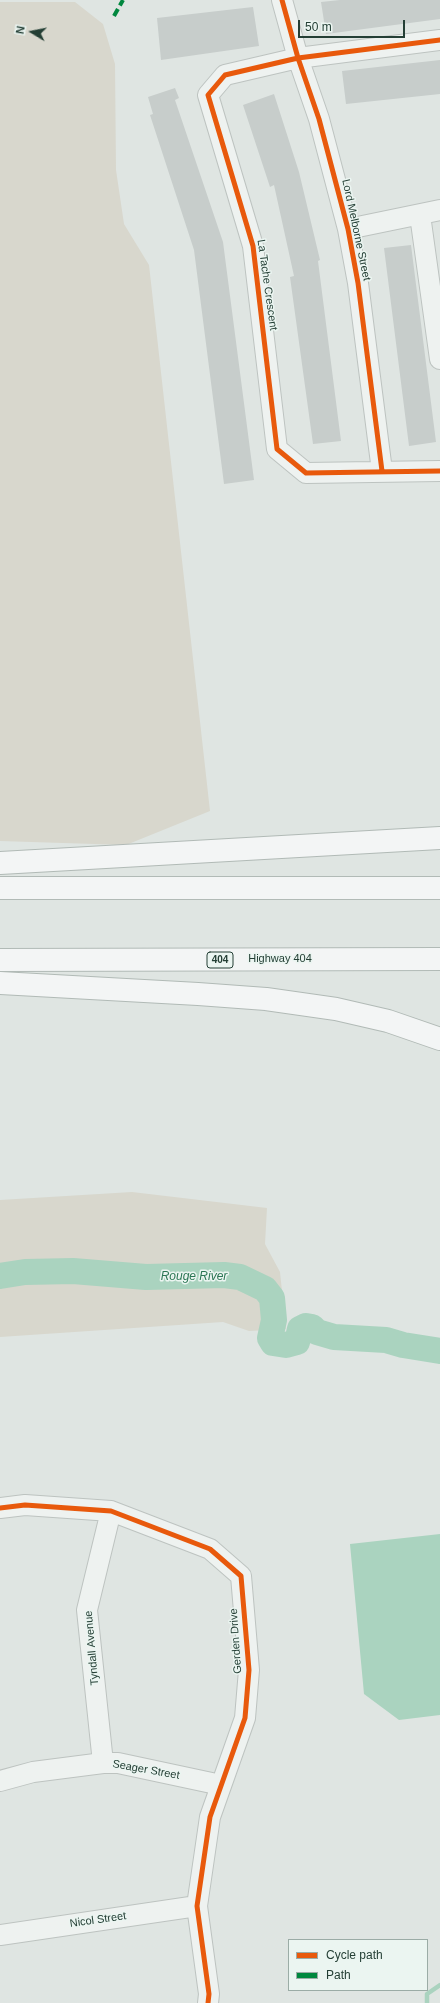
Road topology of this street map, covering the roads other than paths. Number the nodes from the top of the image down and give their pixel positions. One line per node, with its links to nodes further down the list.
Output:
1 (282, 0): 3 (street, Lord Melborne Street)
2 (440, 40): 3 (street)
3 (298, 58): 6 (street, Lord Melborne Street); 8 (street, La Tache Crescent)
4 (440, 210): 5 (street)
5 (420, 215): 6 (street); 7 (street)
6 (348, 229): 8 (street, Lord Melborne Street)
7 (440, 359)
8 (382, 471): 9 (street)
9 (440, 471)
10 (440, 838): 11 (highway)
11 (0, 863)
12 (0, 888): 13 (highway)
13 (440, 888)
14 (440, 959): 15 (highway, Highway 404 / 404)
15 (0, 960)
16 (0, 983): 17 (highway)
17 (440, 1039)
18 (0, 1508): 19 (street, Gerden Drive)
19 (111, 1511): 20 (street, Tyndall Avenue); 22 (street, Gerden Drive)
20 (104, 1763): 21 (street, Seager Street); 22 (street, Seager Street)
21 (0, 1781)
22 (221, 1785): 23 (street, Gerden Drive)
23 (197, 1906): 24 (street, Nicol Street); 25 (street, Gerden Drive)
24 (0, 1935)
25 (208, 2003)

